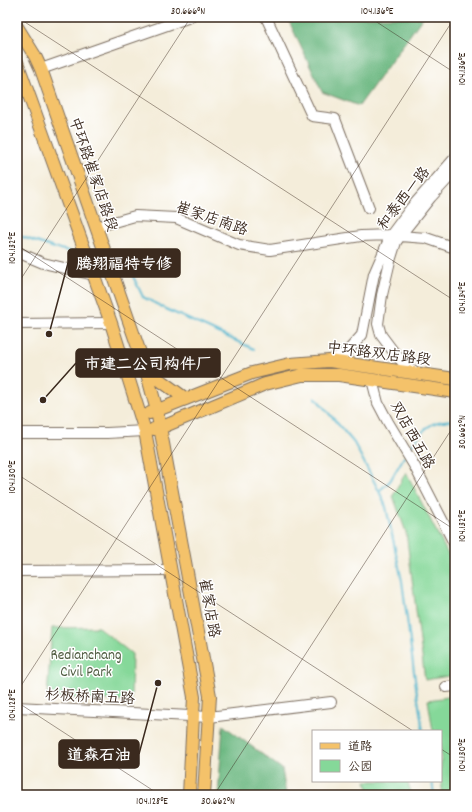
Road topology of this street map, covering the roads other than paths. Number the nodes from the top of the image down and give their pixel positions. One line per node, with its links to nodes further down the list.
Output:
1 (190, 17): 5 (street)
2 (266, 17): 8 (street)
3 (17, 27): 5 (main road, 中环路崔家店路段)
4 (17, 62): 13 (main road)
5 (41, 69): 9 (main road, 中环路崔家店路段)
6 (455, 158): 10 (street, 和泰西一路)
7 (455, 170): 10 (street, 和泰西一路)
8 (369, 208)
9 (96, 227): 10 (street, 崔家店南路); 17 (main road, 中环路崔家店路段)
10 (396, 236): 11 (street, 崔家店南路); 16 (street, 和泰西一路); 18 (street, 和泰西一路)
11 (455, 248)
12 (17, 252): 13 (street)
13 (93, 272): 14 (main road)
14 (111, 323): 15 (street); 24 (main road)
15 (17, 324)
16 (329, 361): 18 (main road, 中环路双店路段); 22 (main road, 中环路双店路段)
17 (146, 370): 22 (main road); 23 (main road, 中环路崔家店路段)
18 (420, 375): 19 (main road, 中环路双店路段)
19 (455, 379)
20 (372, 380): 21 (main road, 中环路双店路段); 25 (main road, 中环路双店路段); 28 (street, 双店西五路)
21 (455, 392)
22 (186, 399): 23 (main road, 中环路双店路段)
23 (157, 411): 24 (main road, 中环路双店路段); 25 (main road, 中环路崔家店路段)
24 (140, 416): 26 (main road)
25 (160, 428): 26 (main road, 中环路双店路段); 34 (main road, 崔家店路)
26 (145, 431): 27 (street); 29 (main road)
27 (17, 433)
28 (455, 546)
29 (170, 570): 30 (street); 33 (main road)
30 (17, 571)
31 (330, 702): 34 (street)
32 (17, 707): 33 (street, 杉板桥南五路)
33 (193, 717): 34 (street, 杉板桥南五路); 35 (main road)
34 (209, 717): 36 (main road, 崔家店路)
35 (189, 795)
36 (204, 795)

